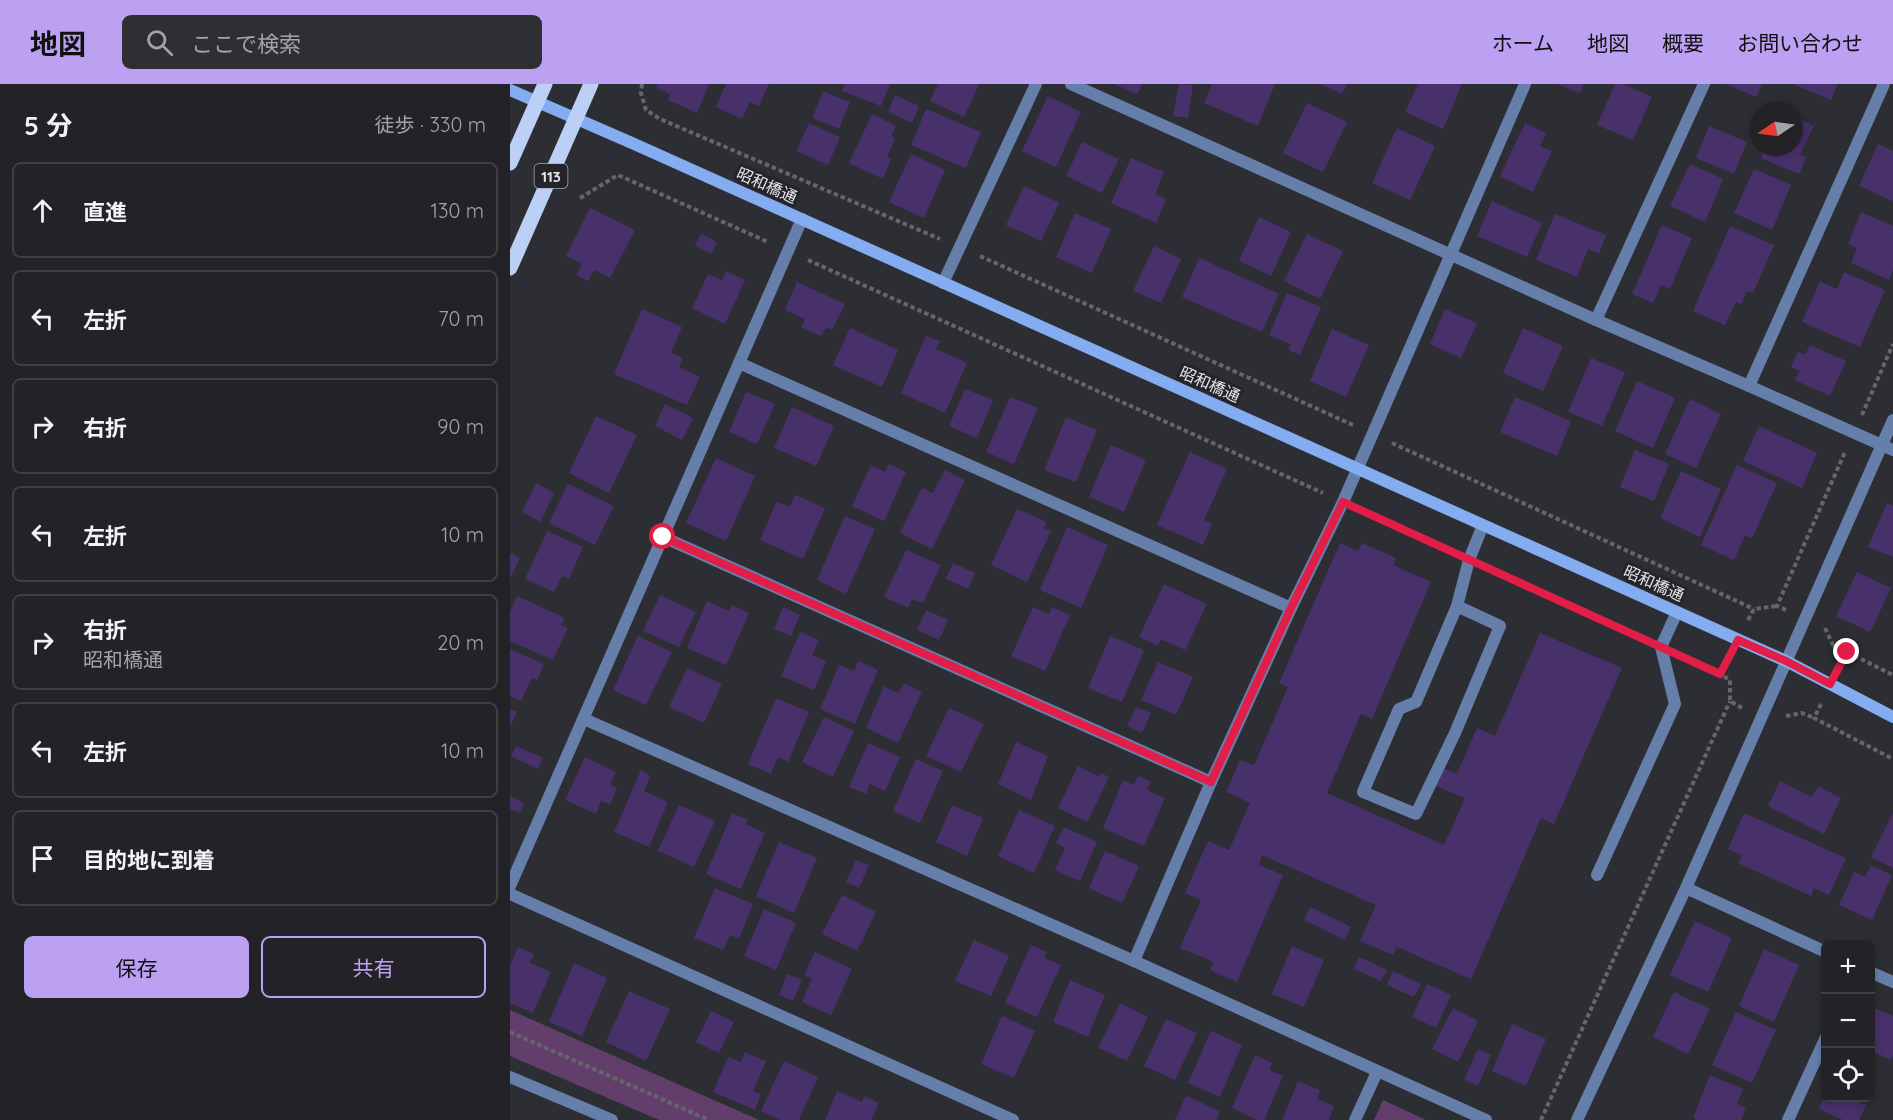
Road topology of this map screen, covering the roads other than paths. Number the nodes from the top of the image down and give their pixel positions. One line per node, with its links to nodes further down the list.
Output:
1 (545, 84): 9 (main road, 113)
2 (591, 84): 10 (main road, 113)
3 (1036, 84): 15 (street)
4 (1071, 84): 13 (street)
5 (1525, 84): 13 (street)
6 (1704, 84): 16 (street)
7 (1884, 84): 18 (street)
8 (510, 90): 9 (street, 昭和橋通)
9 (537, 102): 10 (street, 昭和橋通); 11 (main road, 113)
10 (576, 118): 12 (street, 昭和橋通); 14 (main road, 113)
11 (510, 163)
12 (802, 219): 15 (street, 昭和橋通); 17 (street)
13 (1449, 255): 16 (street); 21 (street)
14 (510, 268)
15 (943, 283): 21 (street, 昭和橋通)
16 (1596, 320): 18 (street)
17 (739, 363): 23 (street); 25 (street)
18 (1749, 386): 20 (street)
19 (1893, 420): 20 (street)
20 (1888, 448): 27 (street)
21 (1358, 468): 22 (street, 昭和橋通); 25 (street)
22 (1483, 525): 24 (street); 26 (street, 昭和橋通)
23 (663, 537): 29 (street); 30 (street)
24 (1457, 606): 24 (street)
25 (1291, 608): 30 (street)
26 (1677, 612): 27 (street, 昭和橋通); 31 (street)
27 (1786, 661): 28 (street, 昭和橋通); 33 (street)
28 (1893, 717)
29 (584, 719): 32 (street); 36 (street)
30 (1211, 782): 36 (street)
31 (1597, 875)
32 (510, 886)
33 (1686, 888): 35 (street); 46 (street)
34 (510, 894): 43 (street)
35 (1821, 950)
36 (1134, 961): 40 (street)
37 (1875, 974): 38 (street)
38 (1893, 982)
39 (1821, 1048): 47 (street)
40 (1377, 1072): 44 (street); 45 (street)
41 (510, 1077): 42 (street)
42 (612, 1120)
43 (1012, 1120)
44 (1355, 1120)
45 (1486, 1120)
46 (1577, 1120)
47 (1788, 1120)

